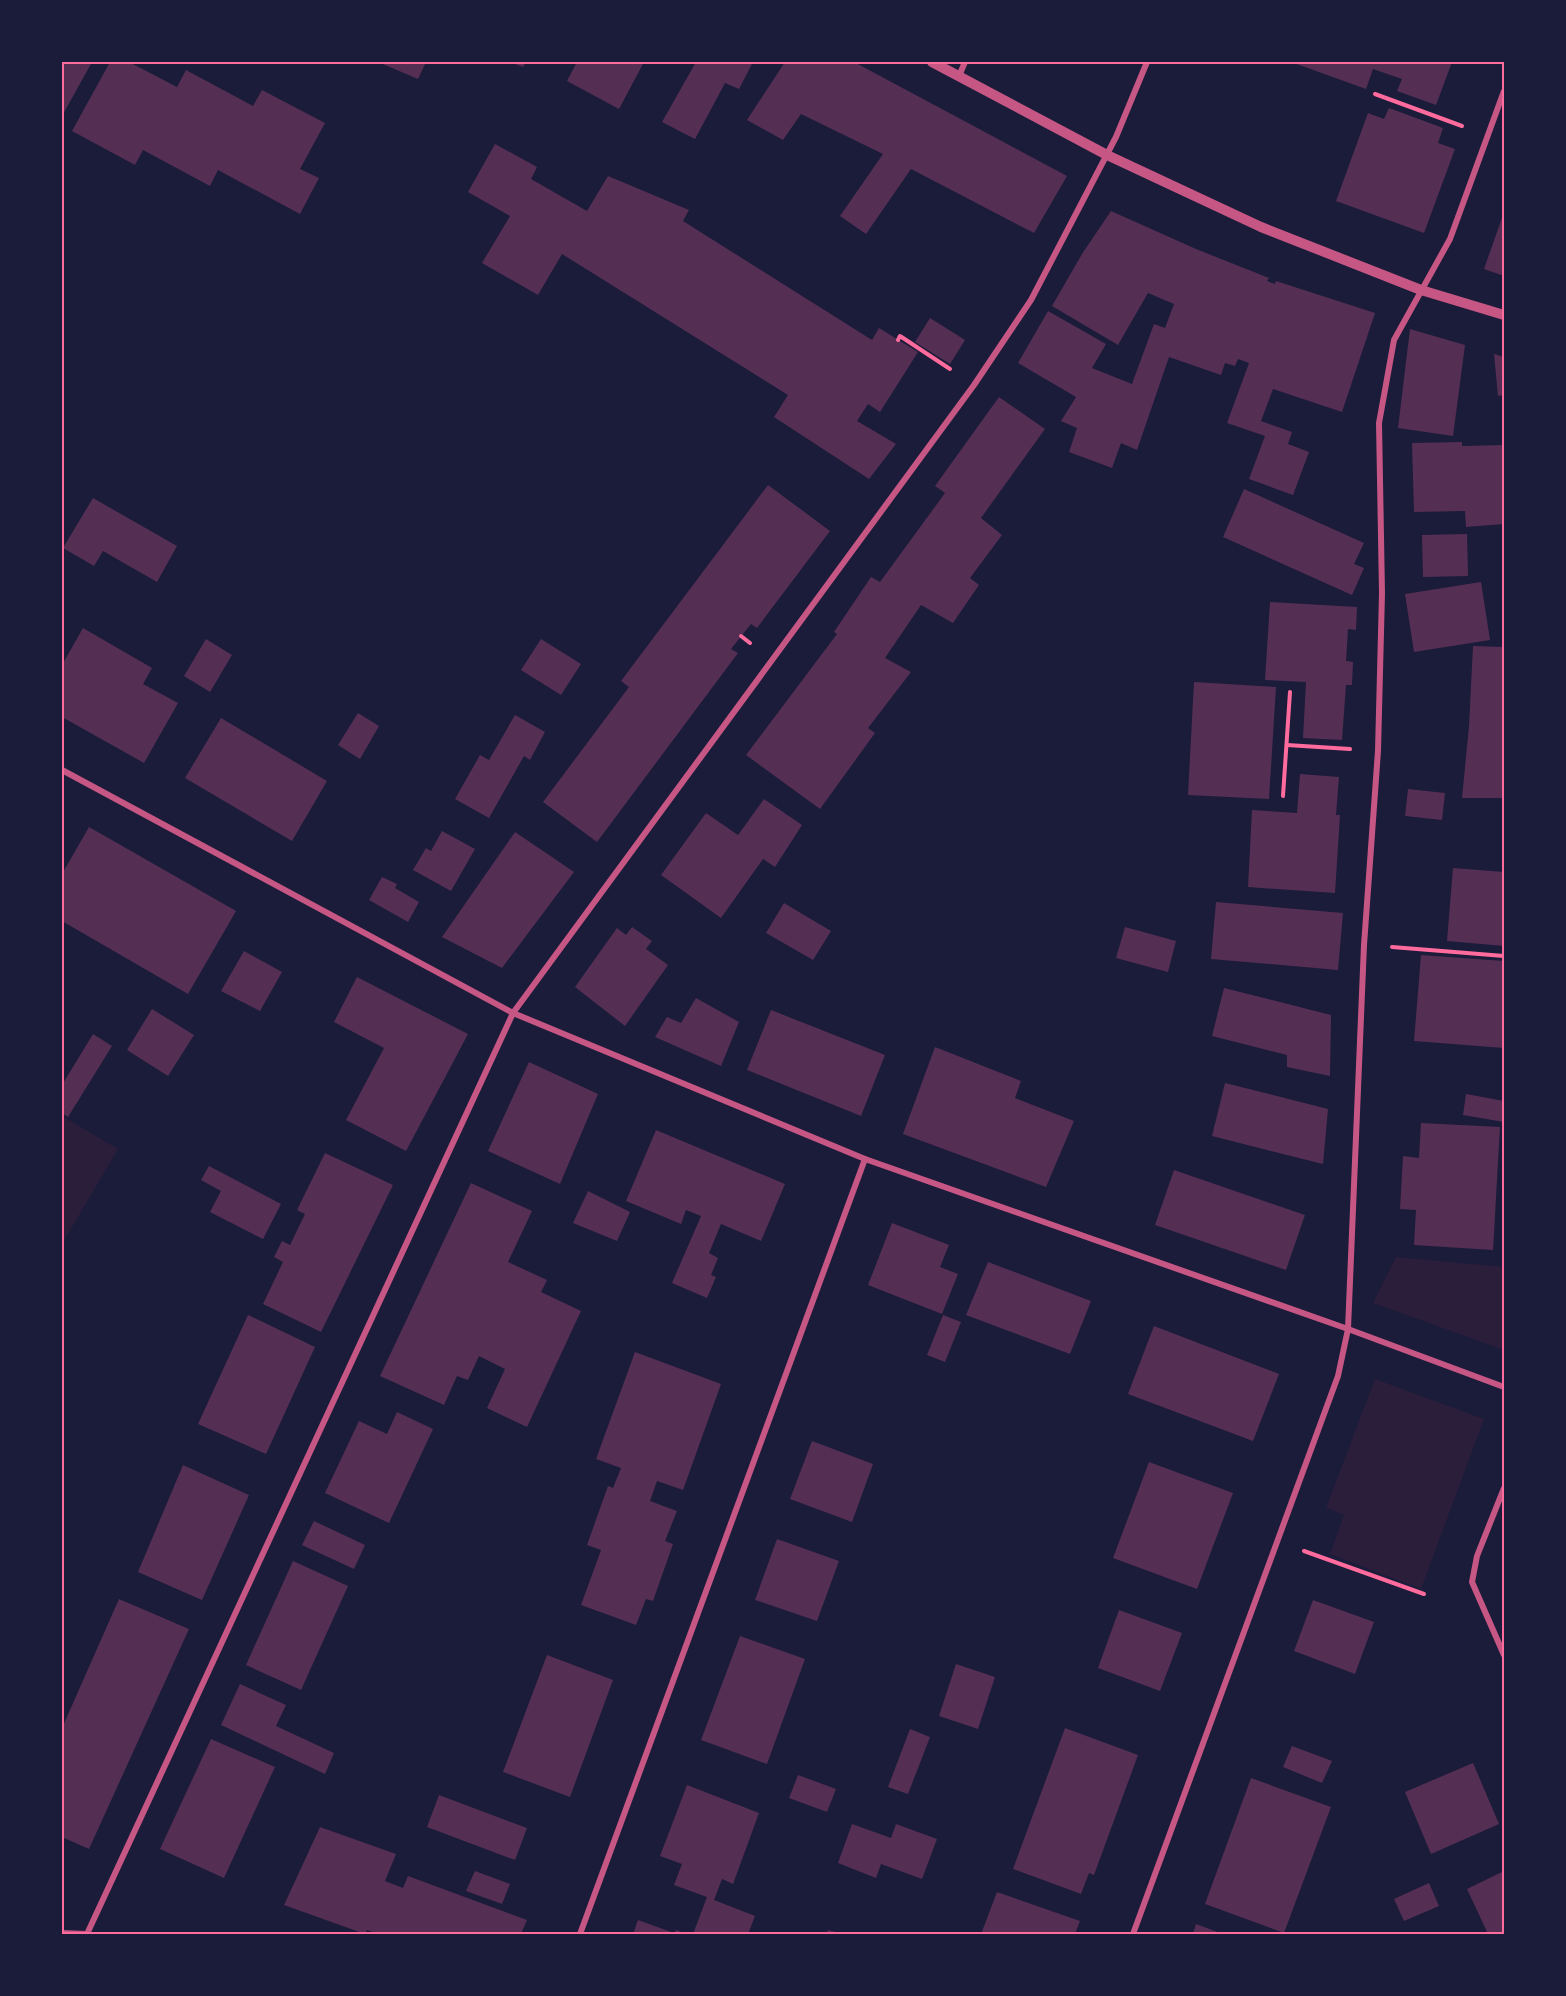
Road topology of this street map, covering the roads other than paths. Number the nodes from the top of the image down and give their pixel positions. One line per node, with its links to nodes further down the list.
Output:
1 (932, 62): 4 (street)
2 (965, 62): 4 (street)
3 (1147, 62): 6 (street)
4 (959, 76): 6 (street)
5 (1504, 91): 7 (street)
6 (1107, 155): 7 (street); 10 (street)
7 (1421, 290): 8 (street); 12 (street)
8 (1504, 315)
9 (62, 770): 10 (street)
10 (513, 1013): 11 (street); 17 (street)
11 (865, 1158): 12 (street); 18 (street)
12 (1348, 1329): 13 (street); 19 (street)
13 (1504, 1387)
14 (1504, 1488): 15 (street)
15 (1504, 1655)
16 (62, 1933): 17 (street)
17 (87, 1935)
18 (580, 1935)
19 (1133, 1935)

